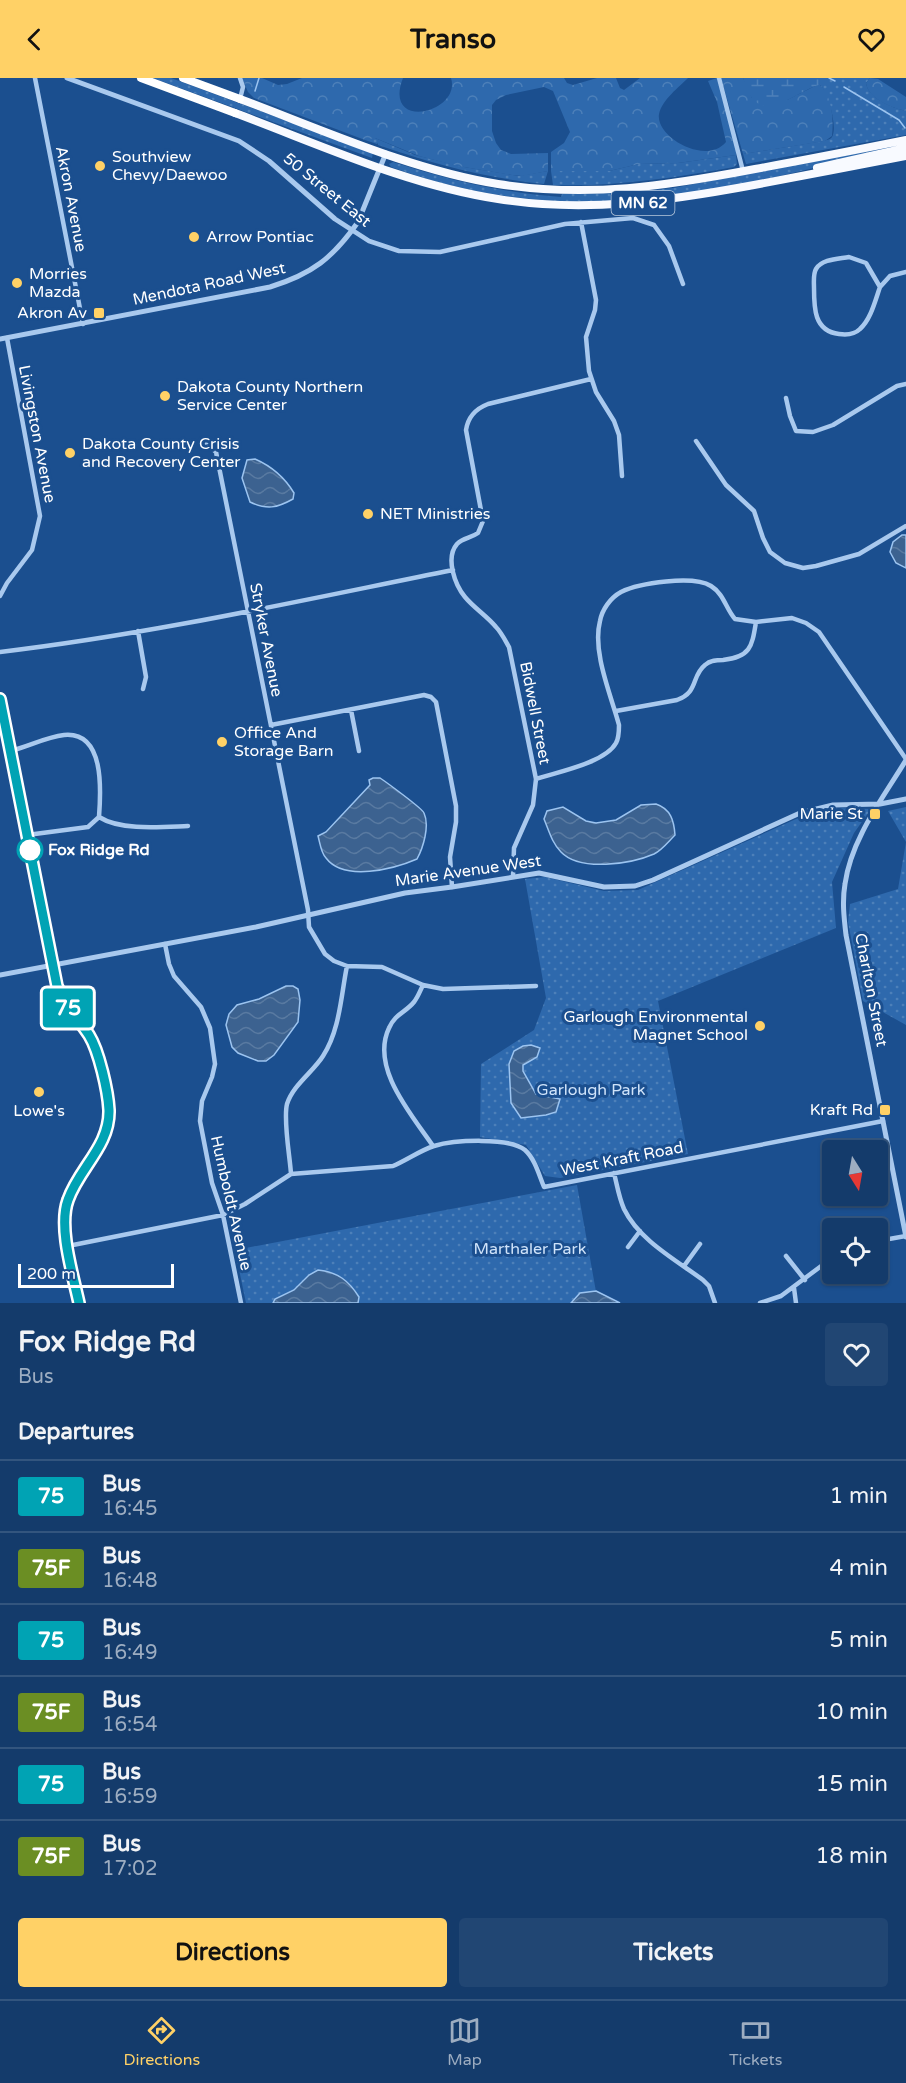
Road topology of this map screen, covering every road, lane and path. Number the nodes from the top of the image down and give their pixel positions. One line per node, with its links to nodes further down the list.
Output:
1 (35, 78): 21 (street, Akron Avenue)
2 (67, 78): 17 (street, 50 Street East)
3 (141, 78): 8 (highway, MN 62)
4 (183, 78): 7 (highway, MN 62)
5 (240, 78): 7 (street)
6 (719, 78): 14 (street)
7 (240, 99): 11 (highway, MN 62)
8 (235, 113): 13 (highway, MN 62)
9 (906, 140): 14 (highway, MN 62)
10 (906, 148): 15 (highway)
11 (386, 153): 13 (street, Mendota Road West); 14 (highway, MN 62)
12 (906, 156): 15 (highway, MN 62)
13 (381, 168): 15 (highway, MN 62); 17 (street, Mendota Road West)
14 (742, 171)
15 (767, 182)
16 (581, 222): 17 (street, 50 Street East); 19 (street, 50 Street East); 23 (street)
17 (352, 230): 21 (street, Mendota Road West)
18 (906, 272): 20 (street)
19 (683, 284)
20 (880, 287): 20 (street)
21 (83, 324): 22 (street, Mendota Road West)
22 (3, 339): 33 (street, Livingston Avenue)
23 (591, 379): 27 (street); 30 (street)
24 (906, 384): 25 (street)
25 (786, 398)
26 (470, 407): 27 (street)
27 (474, 412): 32 (street)
28 (696, 441): 31 (street)
29 (207, 444): 34 (street, Stryker Avenue)
30 (622, 476)
31 (906, 526)
32 (453, 570): 34 (street); 46 (street, Bidwell Street)
33 (0, 596)
34 (248, 612): 36 (street); 42 (street, Stryker Avenue)
35 (756, 622): 41 (street); 41 (street); 45 (street)
36 (138, 631): 37 (street); 38 (street)
37 (0, 652)
38 (143, 689)
39 (0, 699): 43 (street)
40 (351, 710): 42 (street); 44 (street); 53 (street)
41 (616, 711): 46 (street)
42 (271, 725): 54 (street, Stryker Avenue)
43 (10, 751): 49 (street); 51 (street)
44 (359, 751)
45 (906, 759): 48 (street, Charlton Street)
46 (536, 779): 52 (street, Bidwell Street)
47 (906, 799): 48 (street, Marie Avenue West)
48 (880, 804): 52 (street, Marie Avenue West); 61 (street, Charlton Street)
49 (99, 817): 50 (street); 51 (street)
50 (188, 826)
51 (27, 835): 56 (street)
52 (513, 876): 53 (street, Marie Avenue West)
53 (452, 887): 54 (street, Marie Avenue West)
54 (309, 914): 55 (street, Marie Avenue West); 57 (street, Stryker Avenue)
55 (165, 944): 56 (street, Marie Avenue West); 65 (street, Humboldt Avenue)
56 (53, 965): 58 (street, Marie Avenue West); 70 (street)
57 (347, 966): 59 (street); 64 (street)
58 (0, 975)
59 (423, 985): 60 (street); 62 (street)
60 (536, 986)
61 (883, 1121): 63 (street, West Kraft Road); 67 (street, Charlton Street)
62 (434, 1146): 63 (street, West Kraft Road); 64 (street, West Kraft Road)
63 (614, 1173): 66 (street)
64 (291, 1174): 65 (street, West Kraft Road)
65 (223, 1215): 70 (street, West Kraft Road); 78 (street, Humboldt Avenue)
66 (640, 1231): 71 (street); 73 (street)
67 (906, 1236): 68 (street)
68 (888, 1239)
69 (700, 1244): 73 (street)
70 (68, 1246): 77 (street)
71 (628, 1246)
72 (786, 1256): 75 (street)
73 (684, 1266): 79 (street)
74 (822, 1266): 75 (street)
75 (805, 1280): 76 (street)
76 (794, 1288): 80 (street); 81 (street)
77 (79, 1303)
78 (240, 1303)
79 (715, 1303)
80 (760, 1303)
81 (796, 1303)

